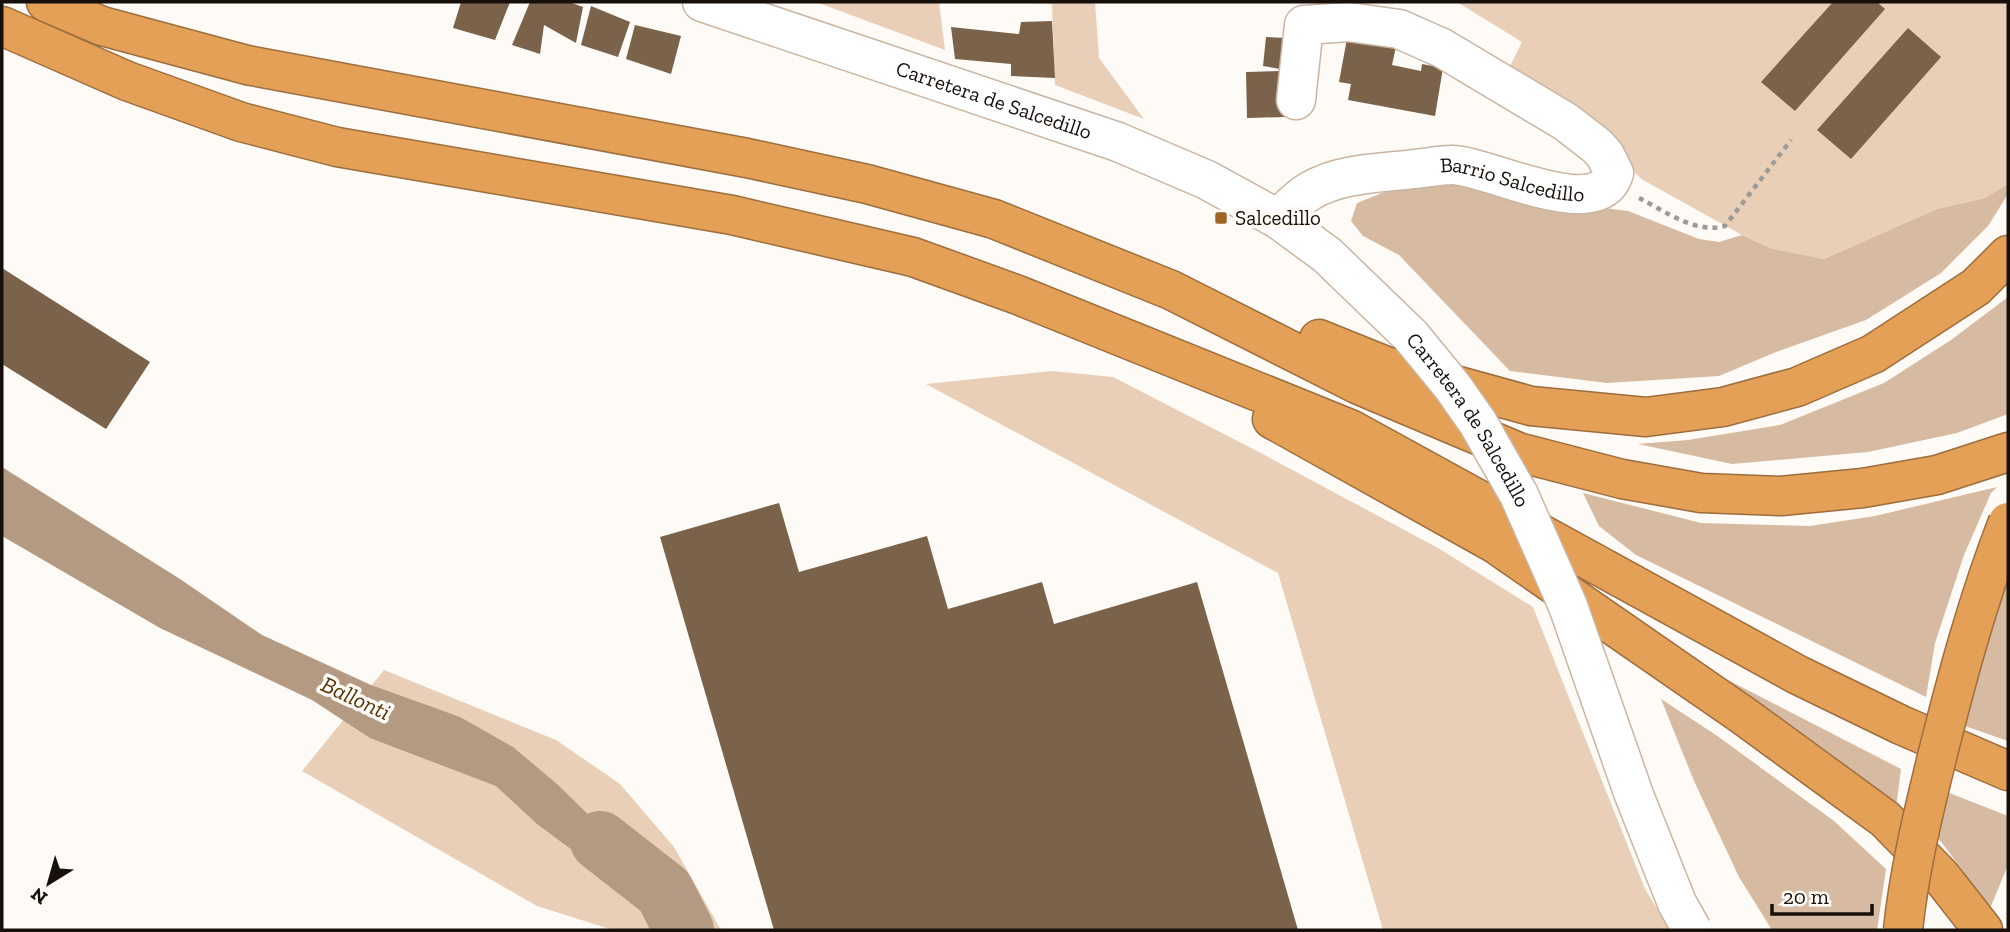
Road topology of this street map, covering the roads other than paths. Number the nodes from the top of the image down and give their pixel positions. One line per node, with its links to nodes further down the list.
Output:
1 (46, 2): 8 (highway)
2 (702, 2): 6 (street, Carretera de Salcedillo)
3 (1401, 15): 5 (street, Barrio Salcedillo); 6 (street, Barrio Salcedillo)
4 (2, 26): 9 (highway)
5 (1296, 100)
6 (1278, 219): 13 (street, Carretera de Salcedillo, bridge)
7 (2008, 255): 8 (highway)
8 (1171, 290): 10 (highway)
9 (1100, 329): 12 (highway); 15 (highway)
10 (2008, 452)
11 (2008, 523): 14 (highway, bridge)
12 (2008, 771)
13 (1692, 930)
14 (1903, 930)
15 (1983, 930)

